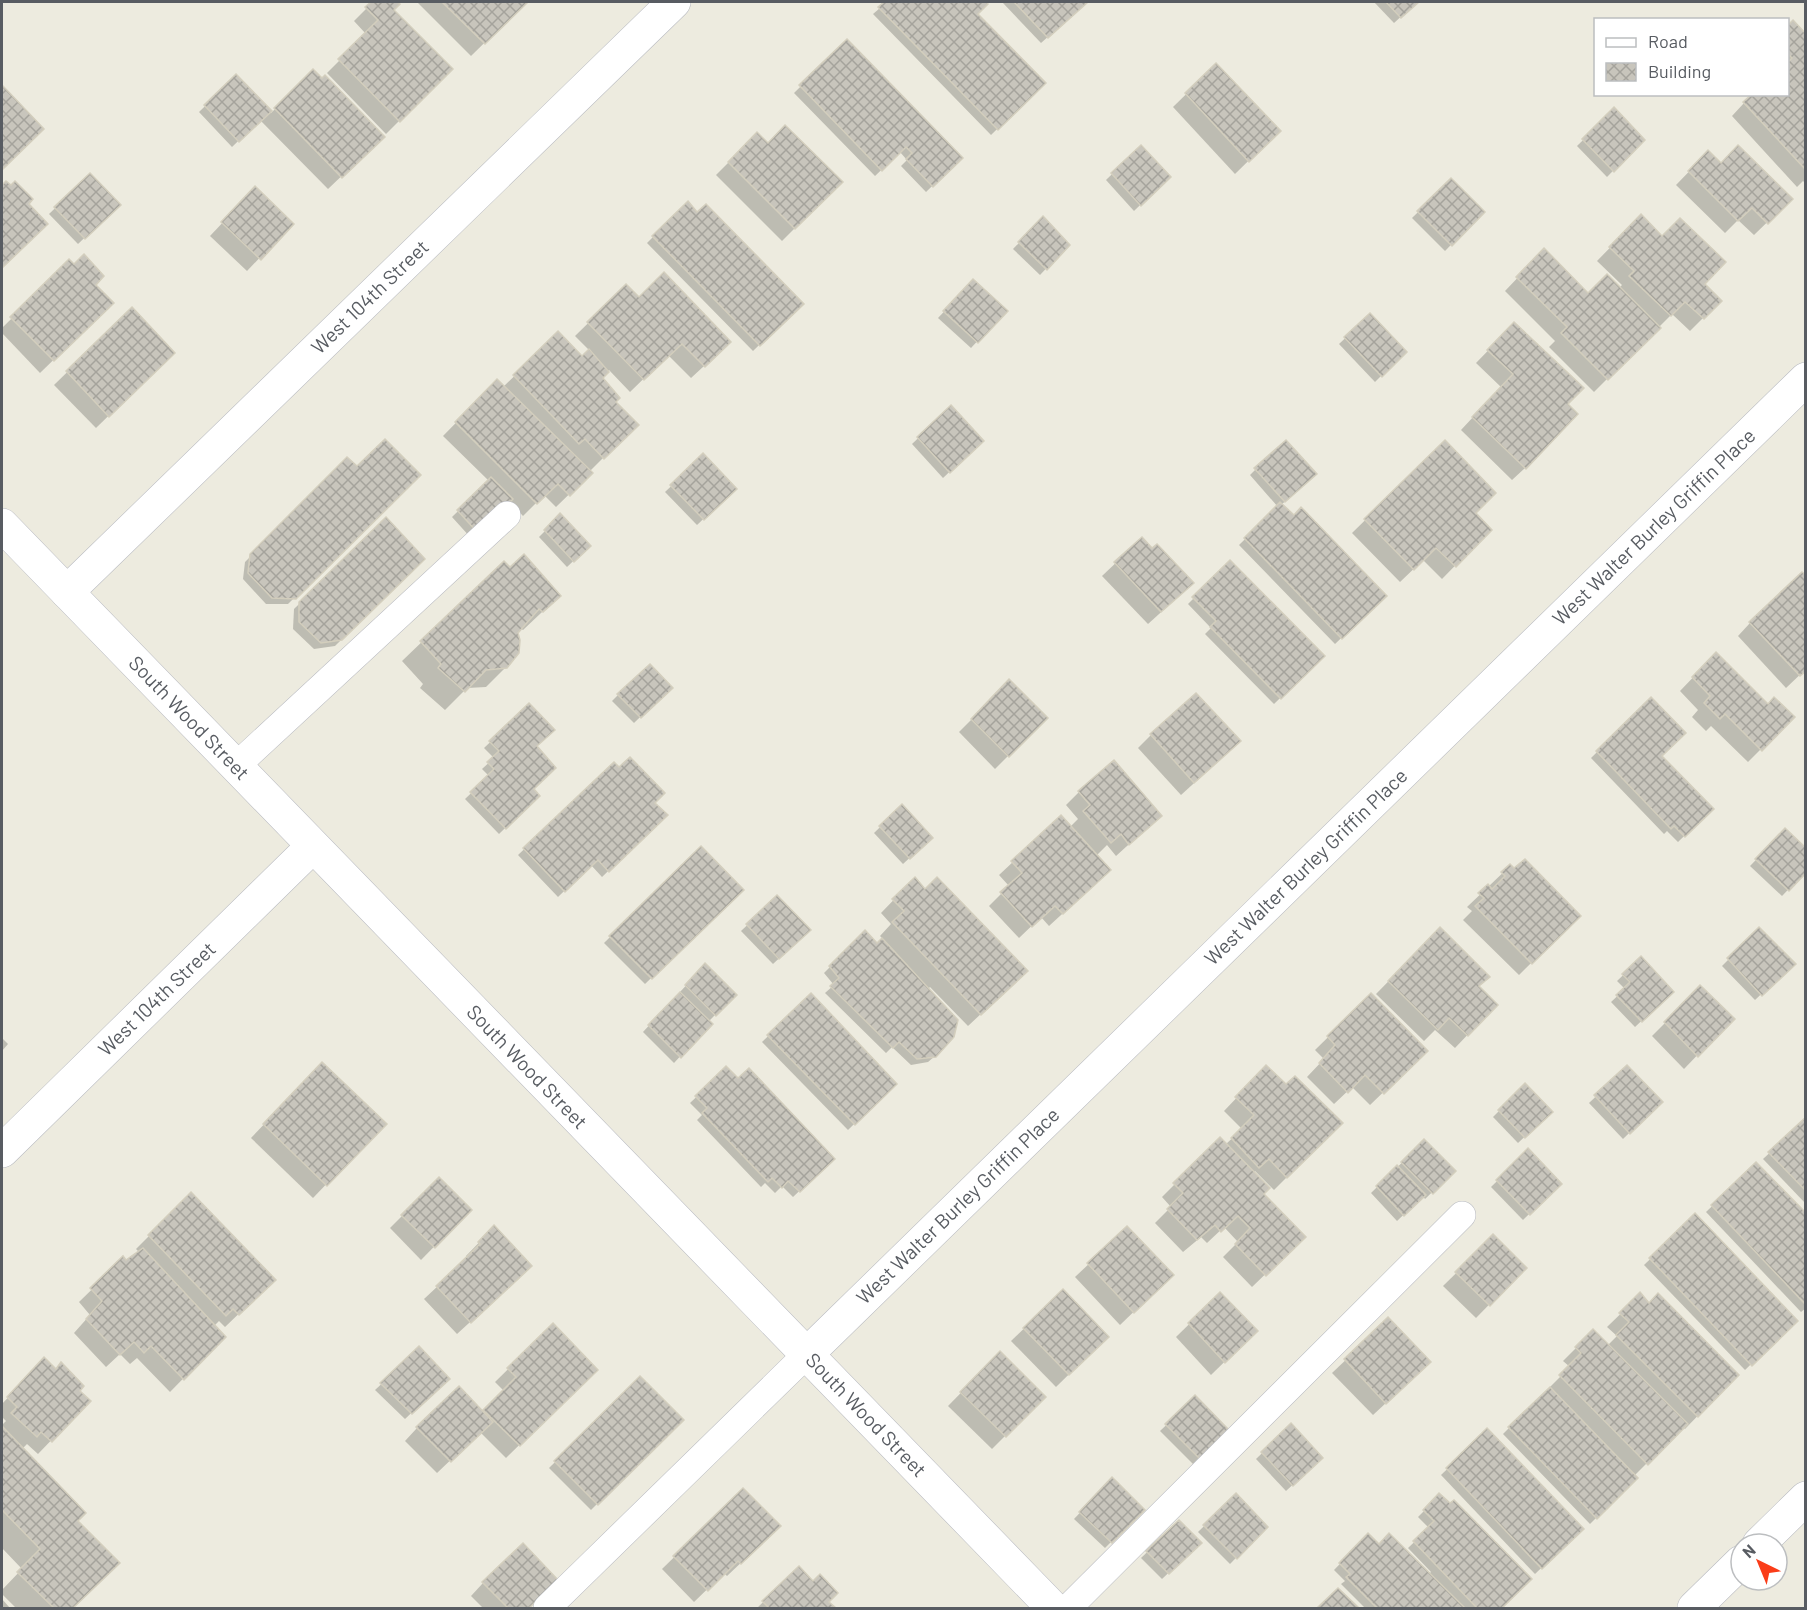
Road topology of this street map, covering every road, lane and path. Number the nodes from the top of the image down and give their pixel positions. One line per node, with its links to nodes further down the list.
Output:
1 (674, 2): 5 (street, West 104th Street)
2 (1806, 379): 10 (street, West Walter Burley Griffin Place)
3 (507, 515): 6 (lane)
4 (2, 525): 5 (street, South Wood Street)
5 (67, 592): 6 (street, South Wood Street)
6 (236, 766): 7 (street, South Wood Street)
7 (314, 846): 8 (street, West 104th Street); 10 (street, South Wood Street)
8 (2, 1151)
9 (1462, 1215): 16 (lane)
10 (807, 1354): 14 (lane); 15 (street, South Wood Street)
11 (1806, 1498): 12 (street)
12 (1771, 1532)
13 (1729, 1574): 17 (street)
14 (547, 1608)
15 (1053, 1608)
16 (1068, 1608)
17 (1694, 1608)

